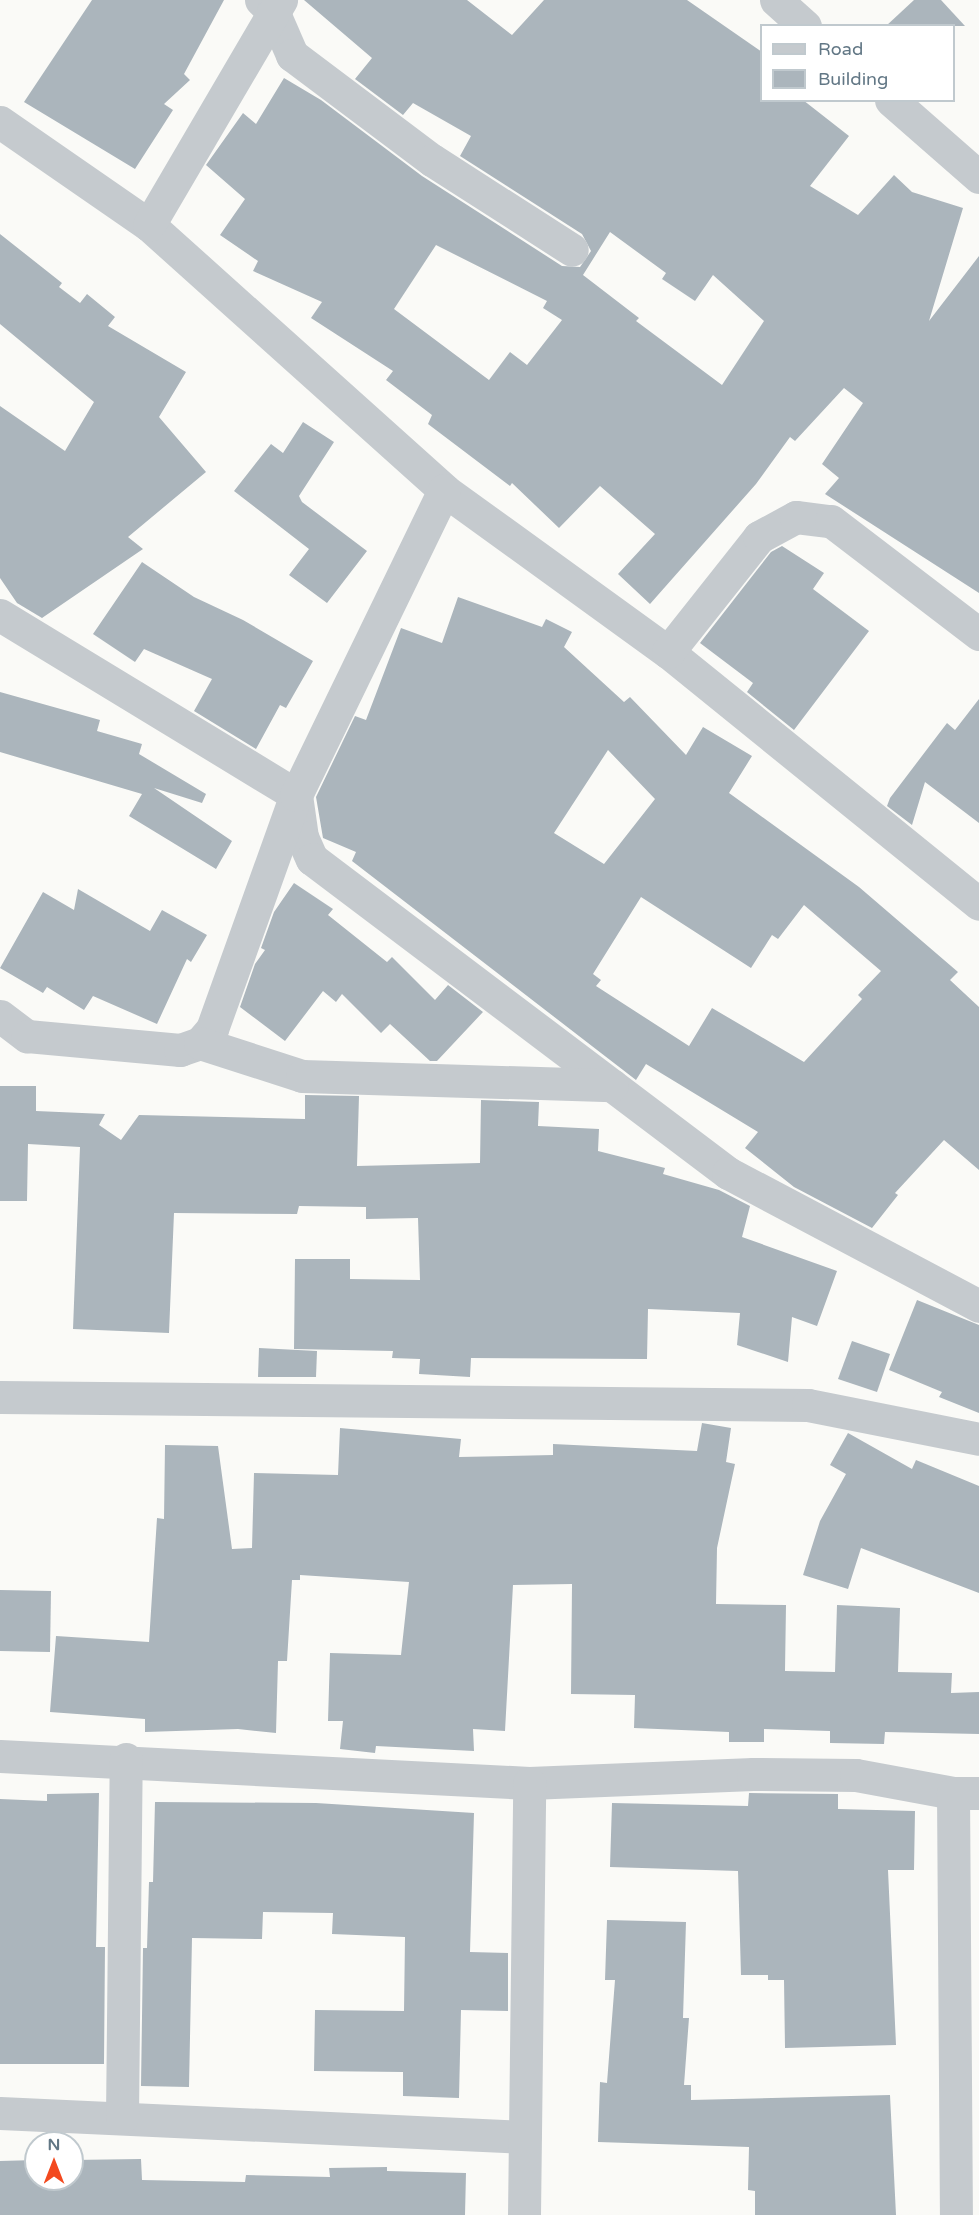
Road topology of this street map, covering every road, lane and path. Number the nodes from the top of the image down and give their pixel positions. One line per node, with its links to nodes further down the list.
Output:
1 (776, 0): 3 (street)
2 (272, 4): 7 (street); 8 (street)
3 (803, 24)
4 (893, 102): 6 (street)
5 (0, 122): 7 (street)
6 (979, 177)
7 (149, 225): 9 (street)
8 (572, 250)
9 (444, 490): 12 (street); 13 (street)
10 (0, 615): 13 (street)
11 (979, 634): 12 (street)
12 (668, 652): 15 (street)
13 (296, 795): 14 (street)
14 (292, 836): 18 (street); 19 (street)
15 (979, 904)
16 (0, 1016): 17 (street)
17 (14, 1036): 18 (street)
18 (200, 1042): 19 (street)
19 (612, 1085): 20 (street)
20 (979, 1306)
21 (0, 1397): 22 (street)
22 (979, 1439)
23 (0, 1756): 24 (street)
24 (126, 1759): 25 (street); 28 (street)
25 (529, 1783): 26 (street); 29 (street)
26 (966, 1793): 30 (street)
27 (0, 2113): 28 (street)
28 (122, 2117): 29 (street)
29 (524, 2137): 31 (street)
30 (968, 2175): 32 (street)
31 (524, 2215)
32 (956, 2215)

